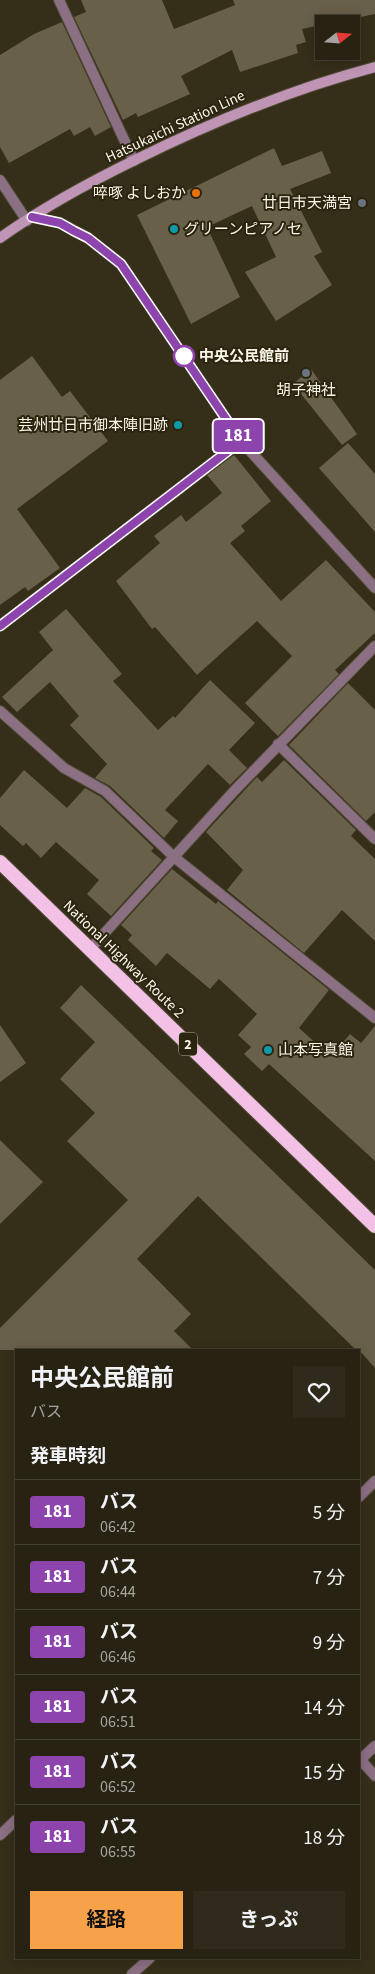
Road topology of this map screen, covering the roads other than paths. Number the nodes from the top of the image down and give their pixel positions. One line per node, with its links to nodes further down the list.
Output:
1 (59, 0): 3 (street)
2 (375, 67): 3 (main road, Hatsukaichi Station Line)
3 (134, 161): 5 (main road, Hatsukaichi Station Line)
4 (0, 180): 5 (street)
5 (30, 219): 6 (main road, Hatsukaichi Station Line); 7 (street)
6 (0, 238)
7 (241, 441): 8 (street); 9 (street)
8 (375, 588)
9 (0, 626)
10 (375, 646): 12 (street)
11 (0, 711): 14 (street)
12 (278, 744): 13 (street); 14 (street)
13 (375, 839)
14 (174, 856): 16 (street); 17 (street)
15 (0, 862): 16 (highway, National Highway Route 2 / 2)
16 (90, 949): 18 (highway, National Highway Route 2 / 2)
17 (375, 1018)
18 (375, 1226)
19 (375, 1481): 20 (street)
20 (360, 1496)
21 (375, 1746): 22 (street)
22 (360, 1760): 23 (street)
23 (375, 1776)
24 (15, 1821): 25 (street)
25 (0, 1835)
26 (149, 1959): 27 (street)
27 (132, 1974)

